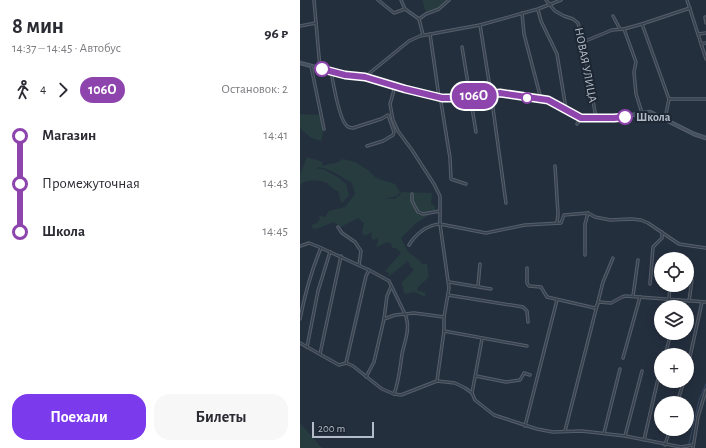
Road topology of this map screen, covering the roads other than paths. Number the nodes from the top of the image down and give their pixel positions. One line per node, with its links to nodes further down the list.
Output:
1 (314, 0): 16 (street)
2 (378, 0): 10 (street)
3 (401, 0): 10 (street)
4 (449, 0): 15 (street)
5 (546, 0): 8 (street)
6 (561, 0): 8 (street)
7 (686, 0): 9 (street)
8 (549, 5): 11 (street); 27 (street, НОВАЯ УЛИЦА)
9 (690, 8): 18 (street); 25 (street)
10 (405, 9): 15 (street)
11 (538, 9): 12 (street); 44 (street)
12 (522, 13): 19 (street); 41 (street)
13 (613, 16): 22 (street)
14 (705, 18): 17 (street)
15 (419, 19): 26 (street)
16 (316, 23): 20 (street); 34 (street)
17 (706, 23)
18 (642, 24): 21 (street); 42 (street)
19 (480, 25): 24 (street); 38 (street)
20 (300, 26)
21 (624, 28): 22 (street); 45 (street)
22 (620, 29): 27 (street)
23 (706, 33): 25 (street)
24 (430, 34): 26 (street); 39 (street)
25 (698, 34): 29 (street)
26 (423, 35): 36 (street)
27 (583, 42): 47 (street, НОВАЯ УЛИЦА)
28 (706, 43): 29 (street)
29 (701, 44): 31 (street)
30 (462, 47): 40 (street)
31 (706, 59)
32 (300, 63): 33 (street)
33 (311, 66): 34 (street); 50 (street)
34 (320, 68): 35 (street)
35 (331, 71): 36 (street); 53 (street)
36 (365, 77): 37 (street)
37 (396, 86): 39 (street); 58 (street)
38 (491, 94): 40 (street); 41 (street); 57 (street)
39 (441, 97): 40 (street); 55 (street)
40 (471, 97): 51 (street)
41 (541, 99): 44 (street)
42 (669, 99): 43 (street); 48 (street)
43 (706, 99)
44 (567, 111): 46 (street)
45 (642, 113): 47 (street); 48 (street)
46 (581, 118): 47 (street); 49 (street)
47 (596, 118)
48 (664, 119): 52 (street)
49 (577, 124)
50 (324, 129)
51 (476, 132)
52 (706, 138)
53 (367, 146)
54 (555, 166): 60 (street)
55 (466, 184)
56 (412, 194): 58 (street)
57 (506, 203)
58 (440, 210): 61 (street)
59 (588, 213): 60 (street); 63 (street); 69 (street)
60 (557, 223): 61 (street)
61 (440, 224): 65 (street); 77 (street)
62 (338, 228): 74 (street)
63 (662, 232): 67 (street); 78 (street)
64 (300, 246): 66 (street)
65 (408, 246)
66 (321, 248): 68 (street); 95 (street)
67 (706, 248)
68 (330, 252): 70 (street); 102 (street)
69 (585, 255)
70 (341, 256): 74 (street); 104 (street)
71 (613, 258): 90 (street)
72 (638, 260): 84 (street)
73 (480, 264): 80 (street)
74 (359, 266): 76 (street)
75 (527, 268): 87 (street)
76 (369, 270): 79 (street); 106 (street)
77 (448, 282): 80 (street); 83 (street)
78 (650, 284)
79 (392, 286): 93 (street); 96 (street)
80 (478, 286): 81 (street)
81 (491, 289)
82 (670, 292): 86 (street)
83 (448, 295): 94 (street); 97 (street)
84 (633, 296): 85 (street); 90 (street)
85 (640, 297): 86 (street); 105 (street)
86 (669, 299): 88 (street)
87 (558, 300): 90 (street); 117 (street)
88 (679, 300)
89 (694, 301): 91 (street)
90 (599, 302): 118 (street)
91 (702, 302): 92 (street); 103 (street)
92 (706, 302)
93 (405, 314): 94 (street); 96 (street); 116 (street)
94 (444, 317): 98 (street)
95 (300, 319)
96 (384, 319): 111 (street)
97 (528, 322)
98 (444, 331): 99 (street); 112 (street)
99 (482, 339): 101 (street); 110 (street)
100 (300, 343): 102 (street)
101 (527, 346)
102 (307, 347): 104 (street)
103 (692, 348)
104 (320, 354): 106 (street)
105 (623, 358)
106 (346, 363): 111 (street)
107 (620, 368): 119 (street)
108 (642, 371): 120 (street)
109 (530, 375): 110 (street)
110 (476, 376): 115 (street)
111 (366, 377): 116 (street)
112 (437, 381): 115 (street); 116 (street)
113 (656, 388): 122 (street)
114 (706, 390): 124 (street)
115 (472, 393): 117 (street)
116 (394, 394)
117 (525, 426): 118 (street)
118 (565, 431): 119 (street)
119 (603, 434): 120 (street)
120 (625, 436): 122 (street)
121 (668, 436): 123 (street)
122 (644, 440): 123 (street)
123 (665, 445): 124 (street)
124 (693, 445): 125 (street)
125 (693, 448)

